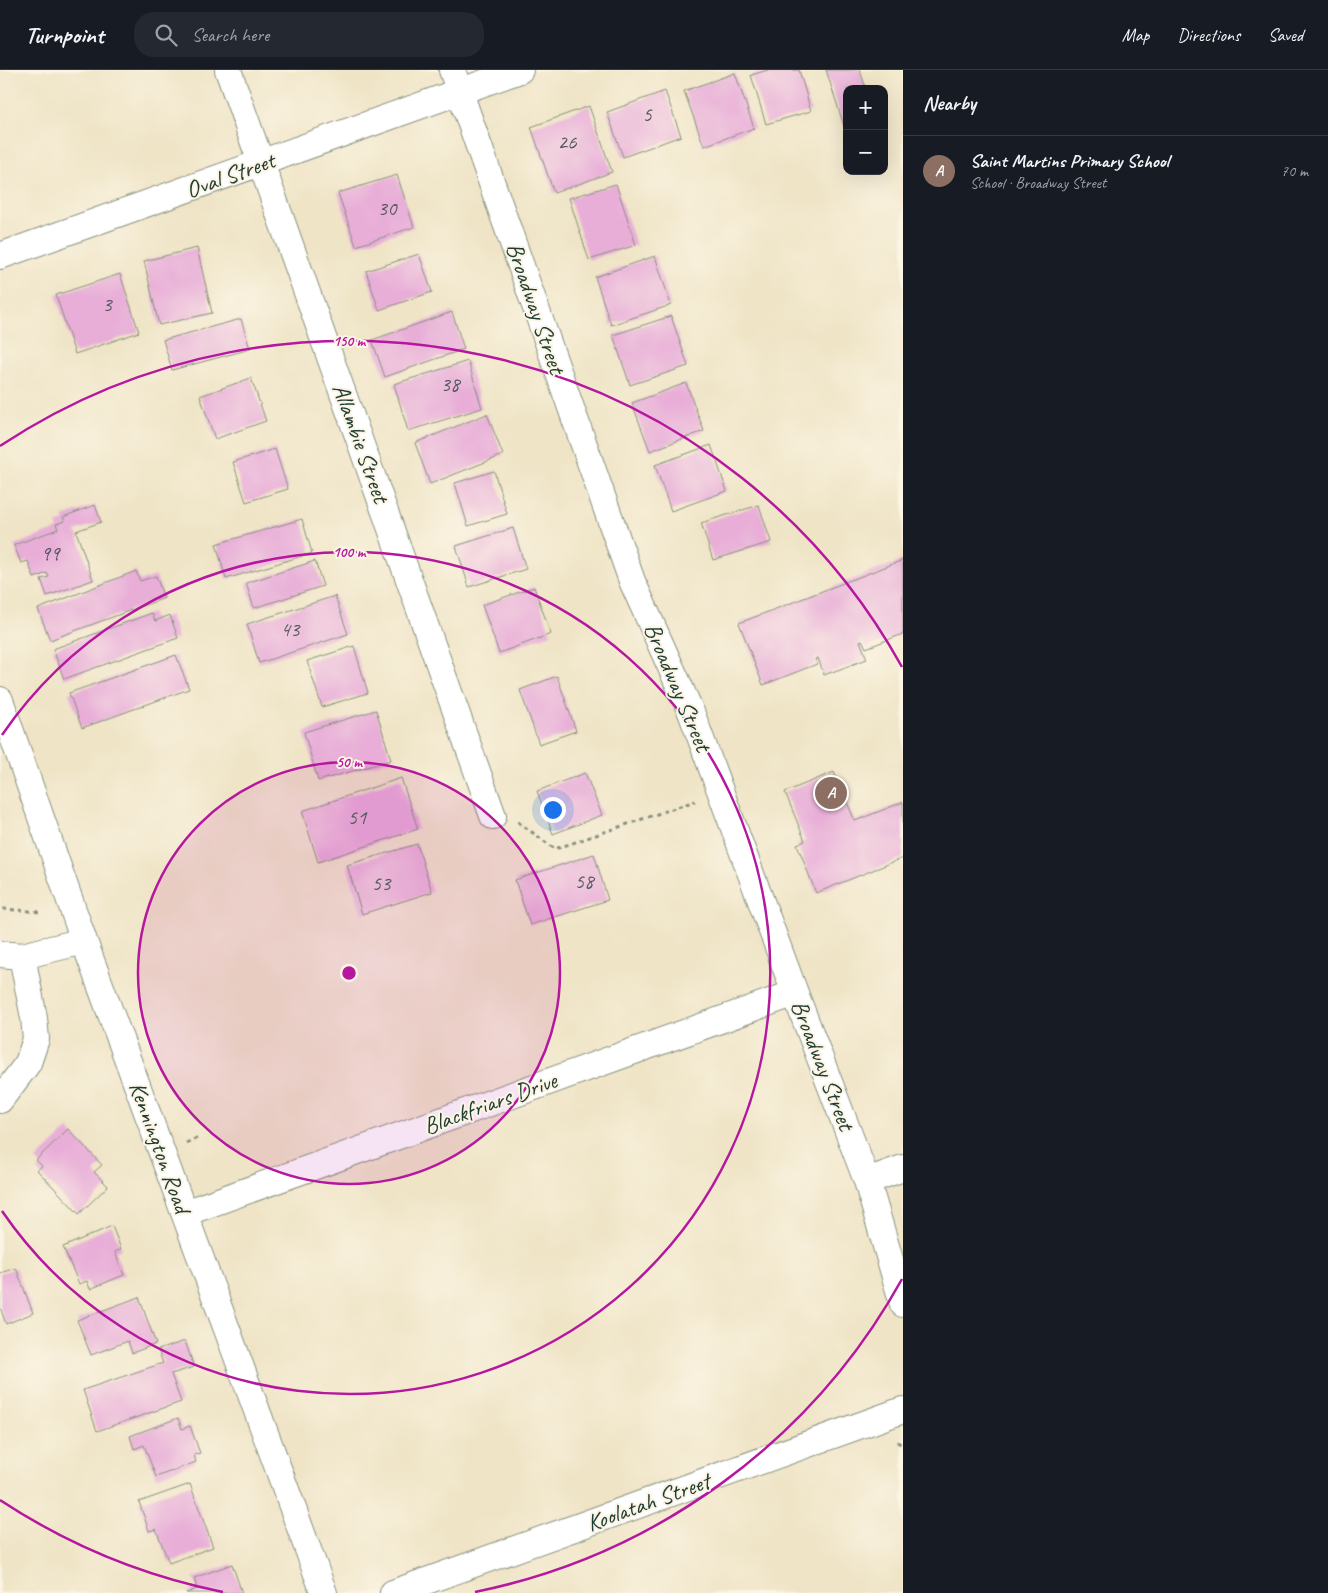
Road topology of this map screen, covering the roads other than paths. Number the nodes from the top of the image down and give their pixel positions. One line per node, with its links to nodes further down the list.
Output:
1 (228, 70): 4 (street, Allambie Street)
2 (520, 70): 3 (street, Oval Street)
3 (456, 81): 4 (street, Oval Street); 10 (street, Broadway Street)
4 (261, 164): 5 (street, Oval Street); 7 (street, Allambie Street)
5 (0, 256)
6 (0, 700): 8 (street, Kennington Road)
7 (493, 816)
8 (84, 941): 9 (street); 14 (street, Kennington Road)
9 (11, 955): 11 (street)
10 (795, 993): 13 (street, Broadway Street); 14 (street, Blackfriars Drive)
11 (0, 1100)
12 (903, 1168): 13 (street)
13 (867, 1181): 15 (street, Broadway Street)
14 (185, 1213): 17 (street, Kennington Road)
15 (903, 1304)
16 (903, 1410): 18 (street, Koolatah Street)
17 (324, 1593)
18 (393, 1593)

